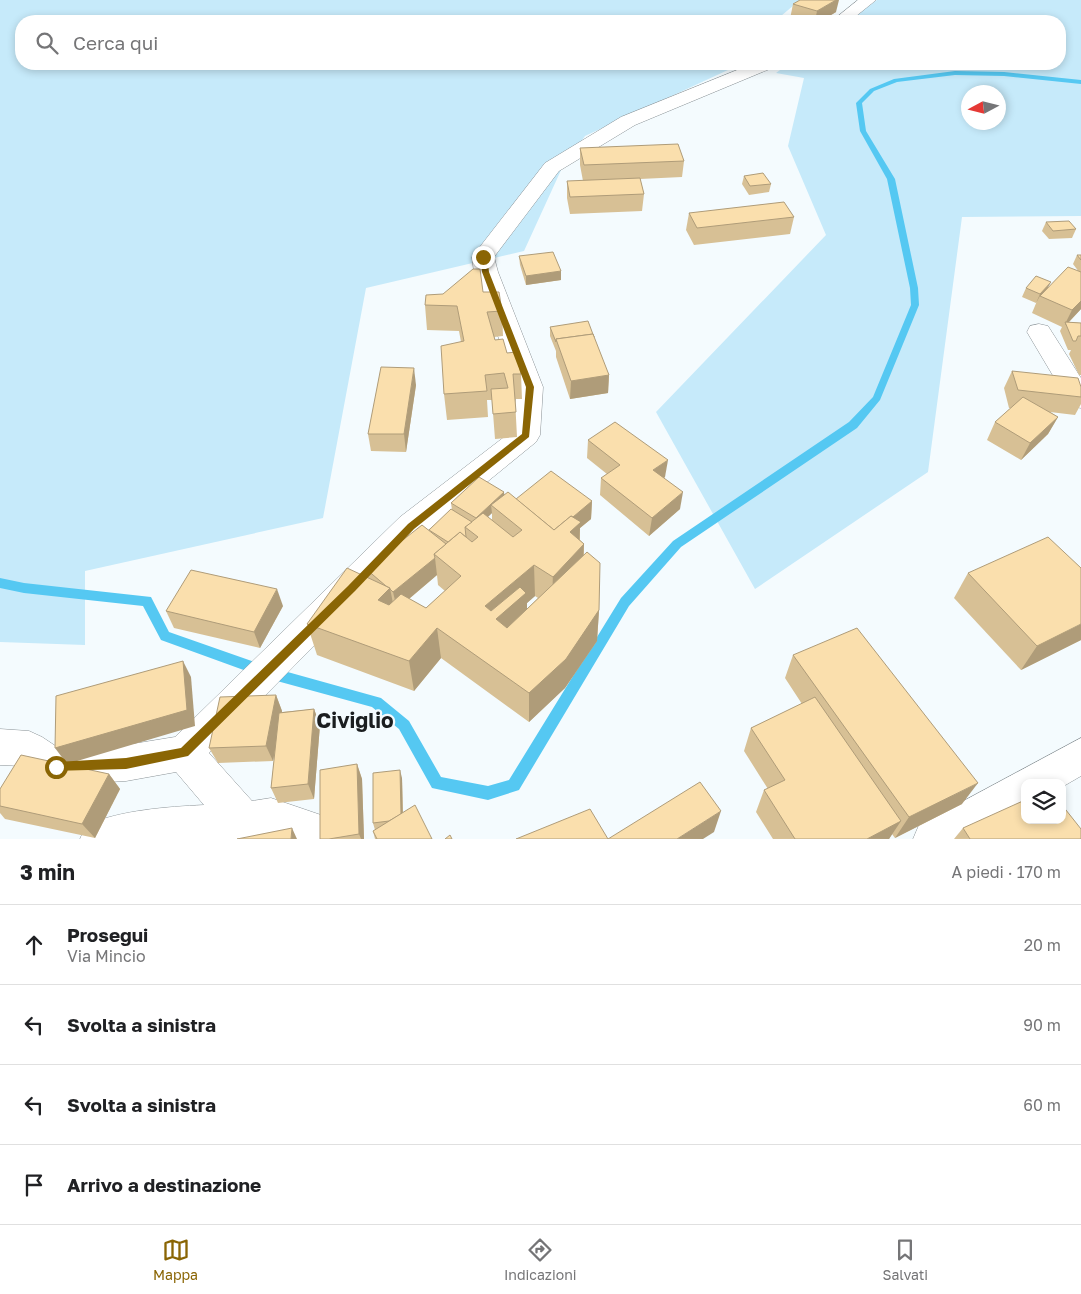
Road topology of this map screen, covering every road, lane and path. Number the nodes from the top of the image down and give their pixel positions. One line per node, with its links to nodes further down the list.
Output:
1 (868, 0): 2 (street)
2 (848, 15)
3 (752, 70): 7 (street)
4 (1039, 332): 5 (street)
5 (1081, 399)
6 (0, 747): 7 (street)
7 (184, 753): 11 (street)
8 (1081, 756): 9 (street)
9 (1040, 779)
10 (1021, 790): 14 (street)
11 (245, 822): 12 (street); 13 (street)
12 (100, 839)
13 (310, 839)
14 (933, 839)

